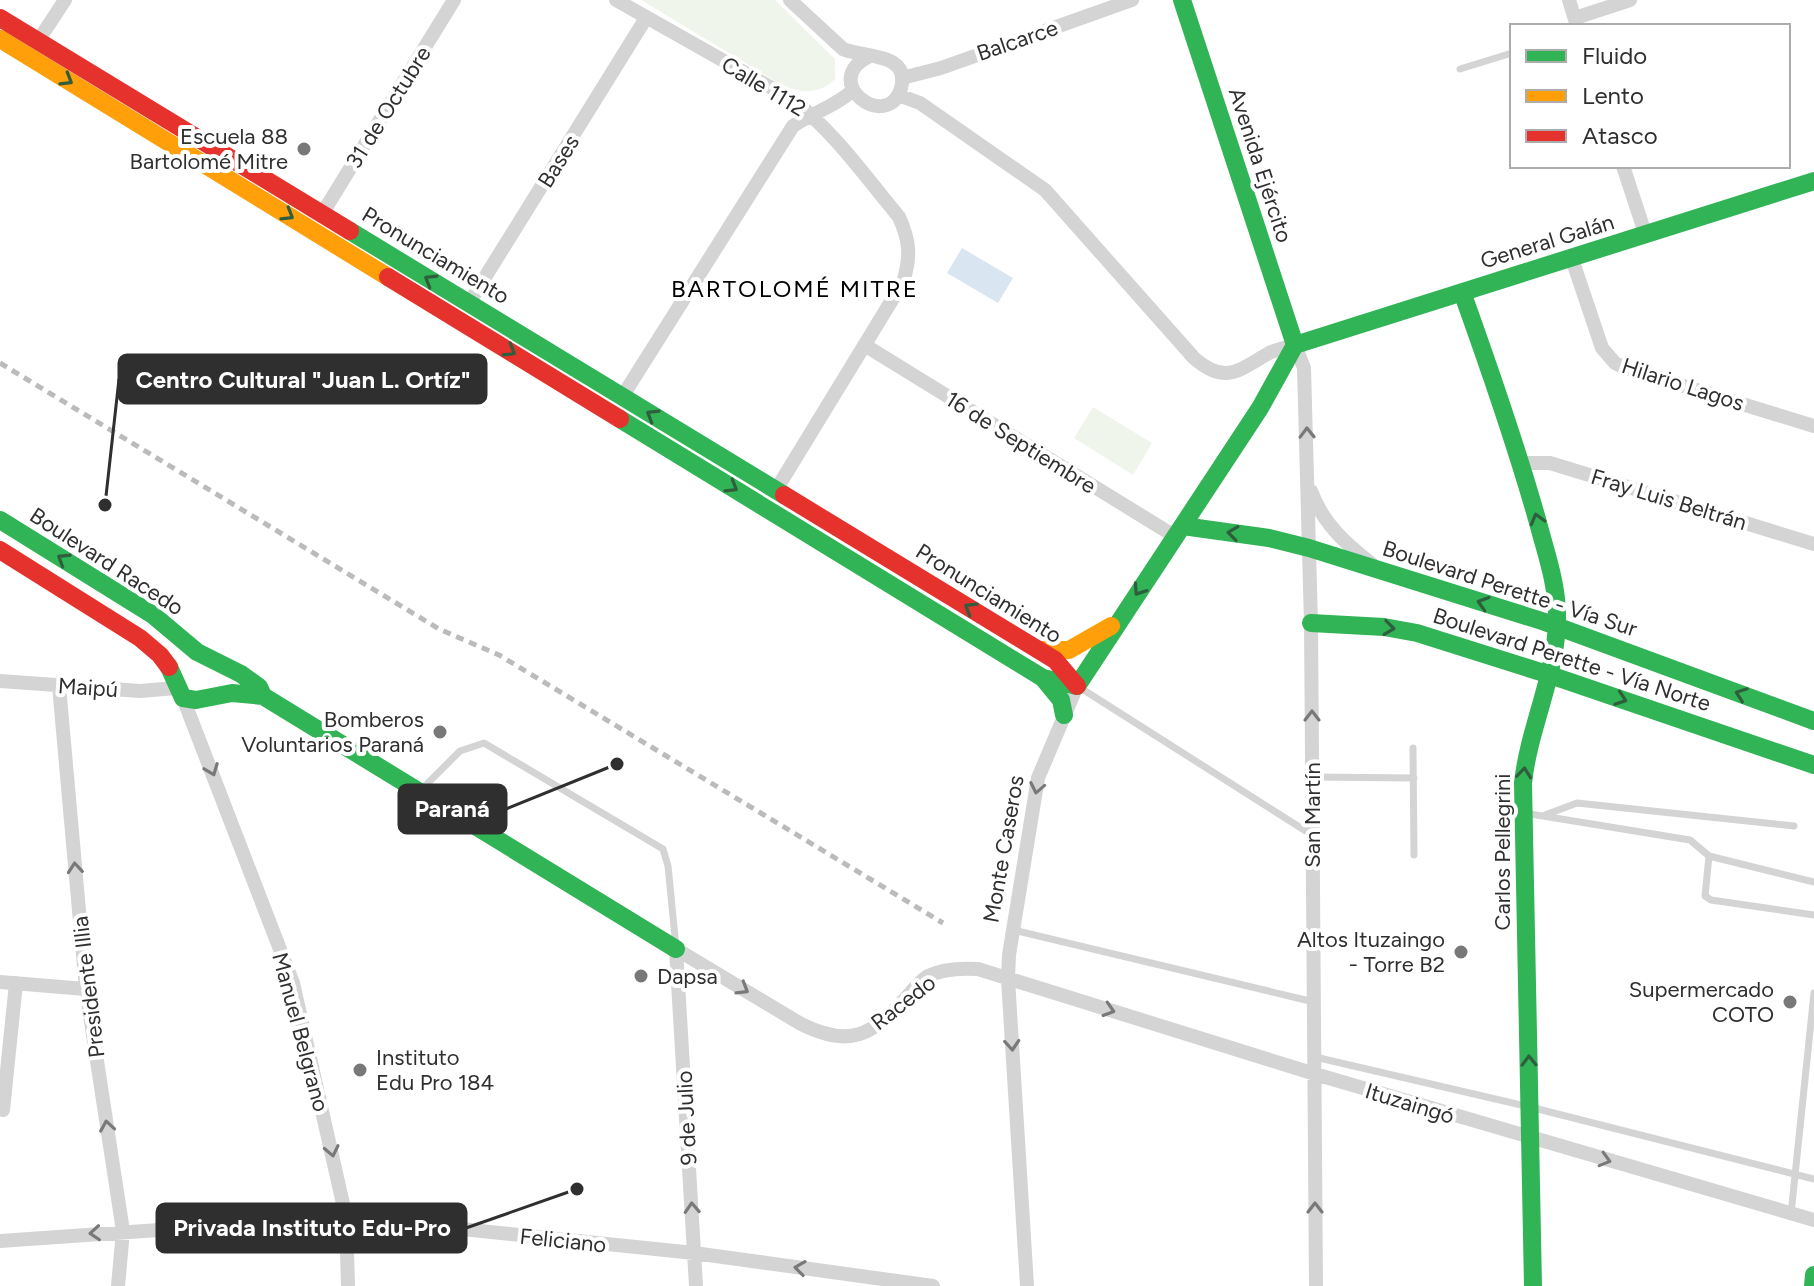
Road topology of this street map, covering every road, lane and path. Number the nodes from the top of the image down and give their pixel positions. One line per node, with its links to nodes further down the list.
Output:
1 (65, 0): 13 (street)
2 (454, 0): 23 (street, 31 de Octubre)
3 (616, 0): 10 (street, Calle 1112)
4 (790, 0): 15 (street)
5 (1132, 0): 17 (street, Balcarce)
6 (1182, 0): 28 (street, Avenida Ejército)
7 (1569, 0): 11 (street)
8 (1630, 0): 11 (street)
9 (0, 18): 13 (street, Pronunciamiento)
10 (646, 18): 20 (street, Calle 1112); 27 (street, Bases)
11 (1576, 22)
12 (0, 39): 48 (street, Pronunciamiento, one-way to 48)
13 (38, 41): 23 (street, Pronunciamiento)
14 (1510, 54): 16 (lane)
15 (870, 56): 17 (street); 18 (street)
16 (1460, 69)
17 (902, 78): 19 (street)
18 (853, 90): 19 (street); 20 (street)
19 (898, 95): 28 (street)
20 (811, 114): 29 (street, Calle 1112); 30 (street)
21 (1624, 168): 24 (street)
22 (1814, 181): 24 (street, General Galán)
23 (322, 214): 27 (street, Pronunciamiento, one-way to 23)
24 (1646, 236): 25 (street, General Galán)
25 (1572, 259): 26 (street, General Galán); 31 (street, Hilario Lagos)
26 (1462, 292): 28 (street, General Galán); 32 (street, Carlos Pellegrini)
27 (469, 303): 30 (street, Pronunciamiento)
28 (1295, 345): 33 (street, San Martín, one-way to 28); 36 (street, Monte Caseros)
29 (866, 346): 34 (street); 36 (street, 16 de Septiembre)
30 (622, 397): 34 (street, Pronunciamiento, one-way to 30)
31 (1814, 426)
32 (1522, 463): 37 (street, Fray Luis Beltrán); 43 (street, Carlos Pellegrini, one-way to 32)
33 (1308, 483): 38 (street, San Martín); 40 (street)
34 (776, 490): 44 (street, Pronunciamiento, one-way to 34)
35 (0, 520): 45 (street, Boulevard Racedo, one-way to 35)
36 (1180, 532): 38 (street, Boulevard Perette - Vía Sur, one-way to 36); 41 (street, Monte Caseros, one-way to 41)
37 (1814, 544)
38 (1309, 548): 40 (street, Boulevard Perette - Vía Sur); 42 (street, San Martín)
39 (0, 550): 52 (street)
40 (1380, 570): 43 (street, Boulevard Perette - Vía Sur, one-way to 40)
41 (1119, 620): 44 (street); 51 (street, Monte Caseros)
42 (1311, 623): 47 (street, Boulevard Perette - Vía Norte, one-way to 47); 59 (street, San Martín, one-way to 42)
43 (1557, 627): 47 (street, Carlos Pellegrini); 56 (street, Boulevard Perette - Vía Sur, one-way to 43)
44 (1037, 649): 51 (street, Pronunciamiento)
45 (197, 652): 46 (street, Boulevard Racedo); 52 (street)
46 (216, 663): 53 (street, Boulevard Racedo); 54 (street)
47 (1547, 674): 58 (street, Boulevard Perette - Vía Norte, one-way to 58); 62 (street, Carlos Pellegrini, one-way to 47)
48 (1043, 678): 51 (street, Pronunciamiento); 55 (street)
49 (0, 681): 50 (street, Maipú)
50 (59, 686): 52 (street, Maipú); 75 (street, Presidente Illia, one-way to 50)
51 (1077, 686): 55 (street, Monte Caseros); 65 (lane)
52 (178, 687): 54 (street, Boulevard Racedo); 86 (street, Manuel Belgrano, one-way to 86)
53 (263, 696): 54 (street, Boulevard Racedo); 61 (street, Boulevard Racedo)
54 (208, 697)
55 (1064, 715): 70 (street, Monte Caseros, one-way to 70)
56 (1814, 721)
57 (1413, 748): 60 (lane)
58 (1814, 765)
59 (1312, 777): 60 (lane); 65 (street, San Martín)
60 (1414, 778): 66 (lane)
61 (420, 792): 71 (street, Boulevard Racedo); 71 (lane)
62 (1524, 813): 63 (lane); 80 (street, Carlos Pellegrini, one-way to 62)
63 (1543, 816): 64 (lane); 67 (lane)
64 (1794, 826)
65 (1312, 835): 77 (street, San Martín)
66 (1414, 855)
67 (1709, 856): 68 (lane); 69 (lane)
68 (1814, 882)
69 (1814, 915)
70 (1013, 930): 72 (street, Monte Caseros); 77 (lane)
71 (676, 949): 72 (street, Racedo, one-way to 72); 90 (street, 9 de Julio, one-way to 71)
72 (1008, 979): 79 (street, Ituzaingó, one-way to 79); 96 (street, Monte Caseros, one-way to 96)
73 (0, 982): 74 (street)
74 (16, 983): 75 (street); 81 (street)
75 (86, 989): 88 (street, Presidente Illia, one-way to 75)
76 (1814, 993): 83 (lane)
77 (1314, 1002): 78 (street, San Martín)
78 (1315, 1056): 79 (street, San Martín); 80 (lane)
79 (1315, 1074): 82 (street, Ituzaingó); 97 (street, San Martín, one-way to 79)
80 (1530, 1107): 82 (street, Carlos Pellegrini); 83 (lane)
81 (3, 1110)
82 (1530, 1139): 85 (street, Ituzaingó, one-way to 85); 98 (street, Carlos Pellegrini)
83 (1795, 1174): 84 (lane); 85 (lane)
84 (1814, 1179)
85 (1791, 1214): 87 (street, Ituzaingó)
86 (346, 1217): 88 (street, Feliciano); 90 (street, Feliciano); 93 (street, Manuel Belgrano)
87 (1814, 1220)
88 (123, 1231): 89 (street, Feliciano, one-way to 89); 92 (street, Presidente Illia)
89 (0, 1241)
90 (694, 1253): 94 (street, 9 de Julio); 95 (street, Feliciano, one-way to 90)
91 (1814, 1275): 99 (street)
92 (118, 1286)
93 (348, 1286)
94 (696, 1286)
95 (933, 1286)
96 (1027, 1286)
97 (1316, 1286)
98 (1533, 1286)
99 (1813, 1286)

